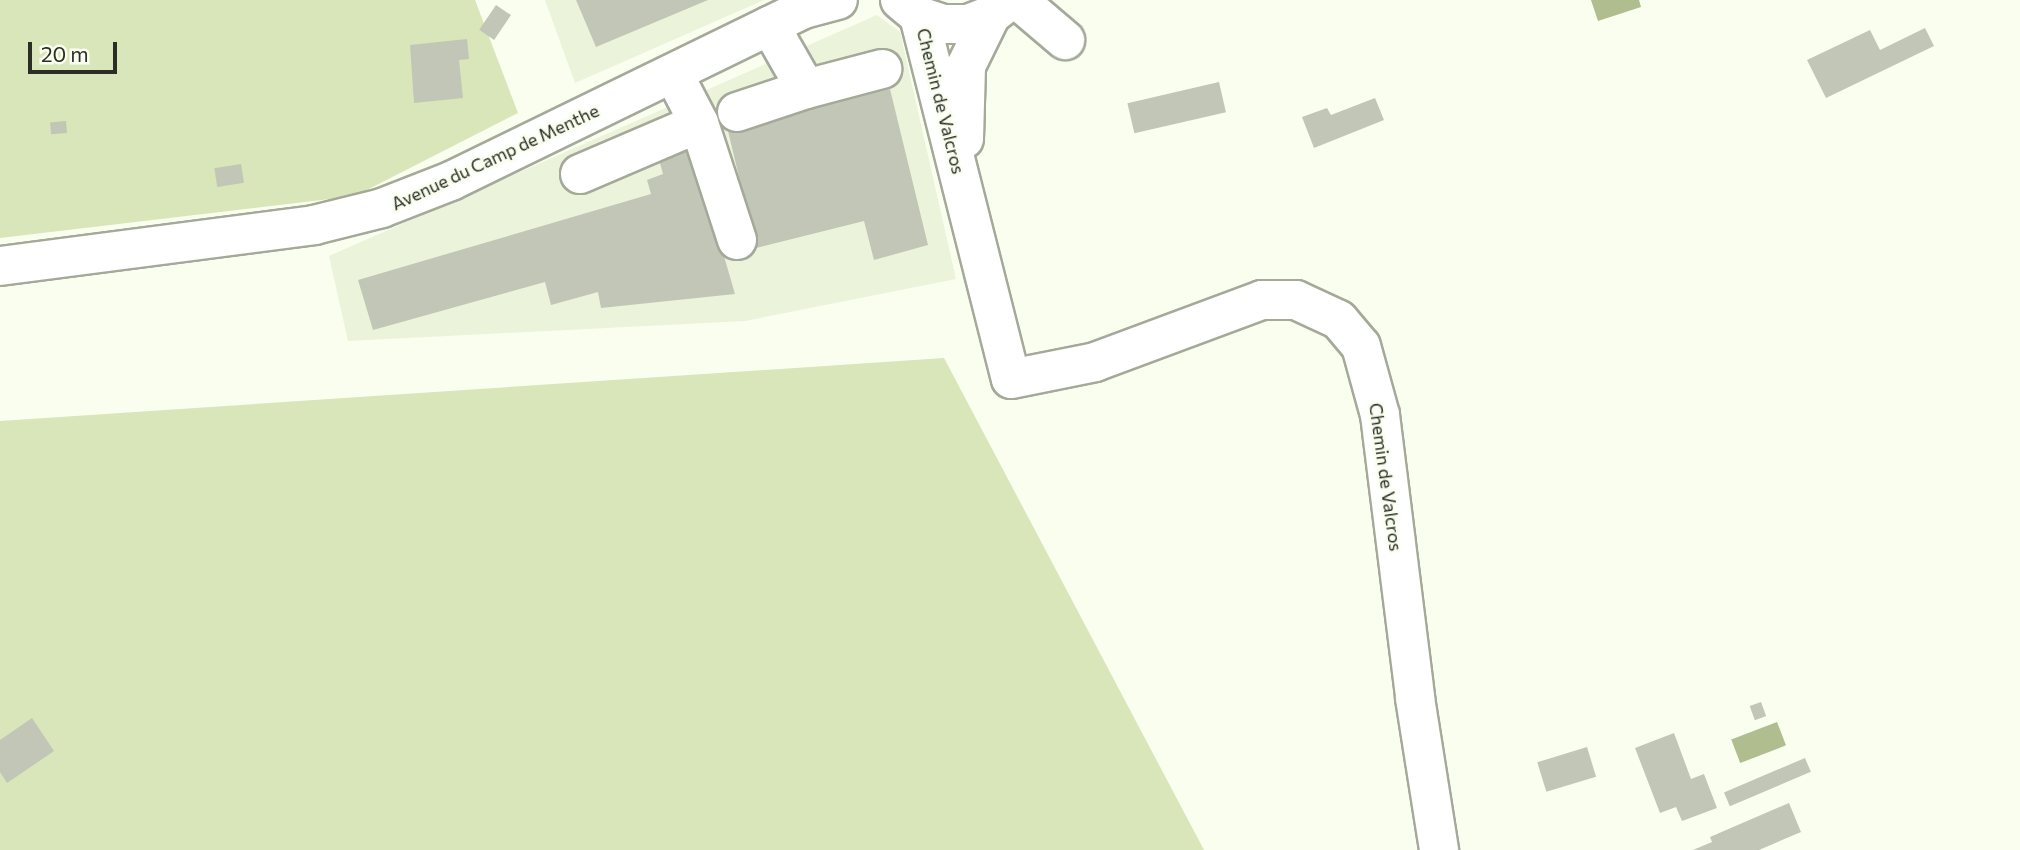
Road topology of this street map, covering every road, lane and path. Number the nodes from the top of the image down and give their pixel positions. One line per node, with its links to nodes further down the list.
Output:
1 (819, 3): 4 (street, Avenue du Camp de Menthe)
2 (1006, 5): 3 (street); 5 (street); 12 (street, Chemin de Valcros)
3 (910, 8): 12 (street, Chemin de Valcros)
4 (770, 26): 7 (street, Avenue du Camp de Menthe); 8 (street)
5 (1065, 40)
6 (882, 69): 8 (street)
7 (673, 73): 10 (street); 14 (street, Avenue du Camp de Menthe)
8 (806, 89): 9 (street)
9 (737, 112)
10 (699, 123): 11 (street); 13 (street)
11 (580, 174)
12 (963, 186): 15 (street, Chemin de Valcros)
13 (737, 240)
14 (0, 266)
15 (1439, 850)

